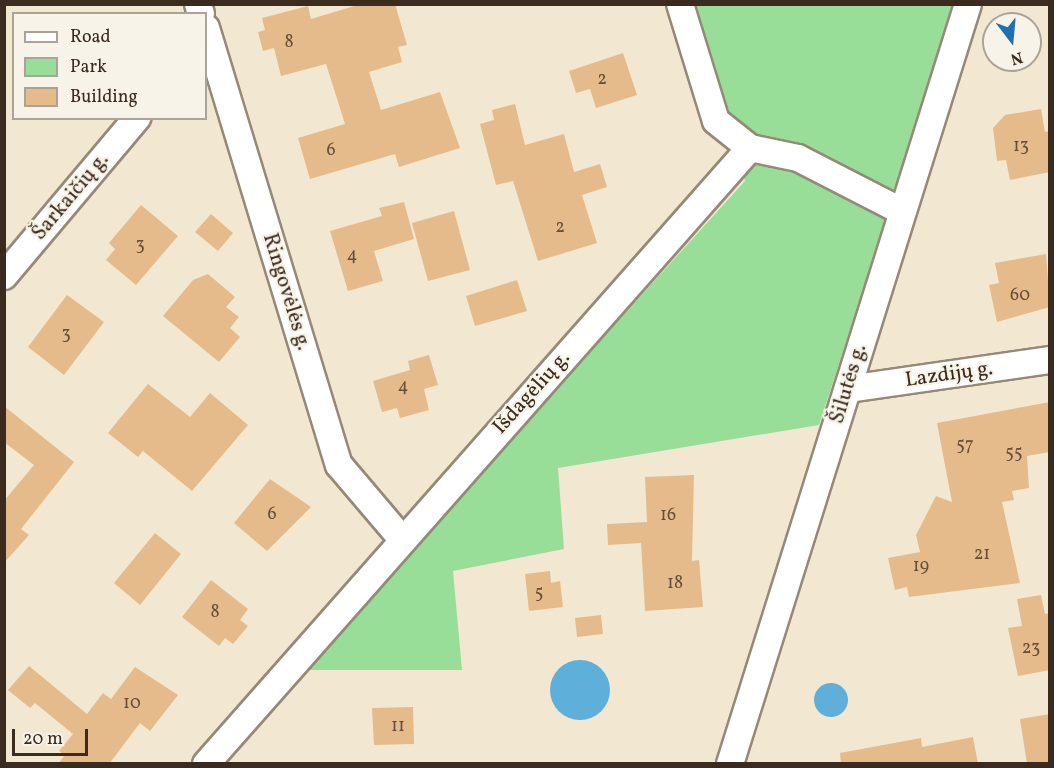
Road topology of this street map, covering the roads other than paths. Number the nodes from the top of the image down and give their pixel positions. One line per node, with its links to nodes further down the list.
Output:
1 (680, 4): 6 (street)
2 (968, 4): 7 (street, Šilutės g.)
3 (207, 35): 4 (street, Ringovėlės g.)
4 (210, 57): 11 (street, Ringovėlės g.)
5 (135, 120): 8 (street, Šarkaičių g.)
6 (750, 148): 7 (street); 11 (street, Išdagėlių g.)
7 (901, 211): 10 (street, Šilutės g.)
8 (4, 276)
9 (1050, 360): 10 (street, Lazdijų g.)
10 (848, 389): 13 (street, Šilutės g.)
11 (402, 538): 12 (street, Išdagėlių g.)
12 (206, 764)
13 (730, 764)

